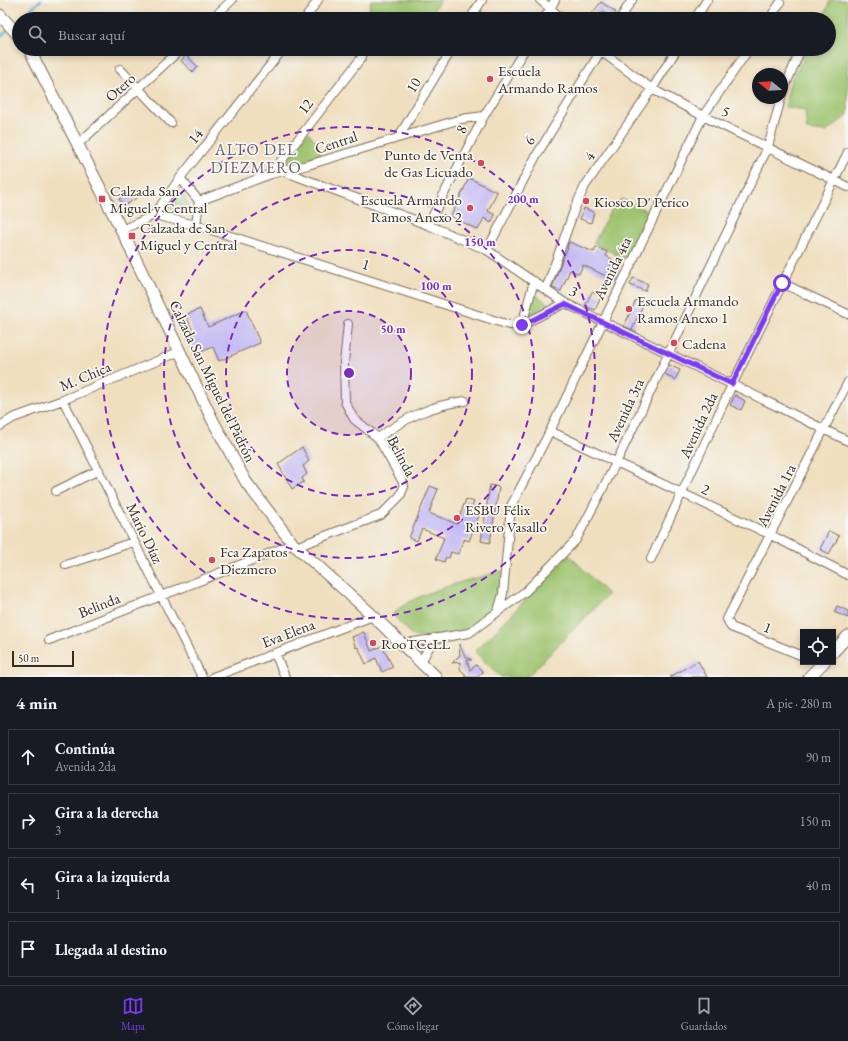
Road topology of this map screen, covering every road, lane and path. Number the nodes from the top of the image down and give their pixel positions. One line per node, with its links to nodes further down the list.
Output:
1 (232, 0): 10 (street)
2 (318, 0): 11 (street)
3 (482, 0): 12 (street)
4 (540, 0): 9 (street)
5 (555, 0): 9 (street)
6 (632, 0): 15 (street)
7 (706, 0): 16 (street)
8 (780, 3): 17 (street)
9 (550, 8): 13 (street); 14 (street)
10 (219, 12)
11 (310, 12)
12 (474, 12)
13 (548, 12)
14 (555, 12)
15 (624, 12)
16 (699, 12)
17 (774, 12)
18 (32, 56): 38 (main road, Calzada San Miguel del Padrón)
19 (174, 56): 32 (street, Otero)
20 (277, 56): 43 (street, 14)
21 (362, 56): 42 (street, 12)
22 (448, 56): 37 (street, 10)
23 (521, 56): 34 (street, 8)
24 (596, 56): 51 (street, 6)
25 (608, 56): 31 (street, 5)
26 (673, 56): 31 (street, 4)
27 (744, 56): 35 (street, Avenida 4ta)
28 (798, 56): 30 (street)
29 (120, 69): 32 (street)
30 (788, 80)
31 (652, 89): 35 (street, 5); 54 (street, 4)
32 (139, 90): 36 (street); 38 (street, Otero)
33 (779, 104): 39 (street, Avenida 3ra)
34 (484, 116): 37 (street, Central); 49 (street, 8)
35 (703, 116): 39 (street, 5); 57 (street, Avenida 4ta)
36 (172, 123)
37 (399, 136): 41 (street, Central)
38 (77, 145): 50 (main road, Calzada San Miguel del Padrón)
39 (768, 147): 44 (street, 5); 61 (street, Avenida 3ra)
40 (848, 152): 44 (street, Avenida 2da)
41 (283, 172): 42 (street, Central); 49 (street, 3)
42 (271, 174): 46 (street, Central)
43 (180, 178): 46 (street); 47 (street, 14)
44 (834, 180): 45 (street, 5); 53 (street, Avenida 2da)
45 (848, 187)
46 (198, 200): 48 (street)
47 (154, 215): 48 (street, 1); 50 (street, 14)
48 (196, 225): 59 (street, 1)
49 (428, 225): 51 (street, 3)
50 (122, 230): 60 (main road, Calzada San Miguel del Padrón)
51 (488, 250): 52 (street, 3)
52 (534, 281): 54 (street, 3); 59 (street)
53 (782, 283): 56 (street); 63 (street, Avenida 2da)
54 (546, 289): 55 (street, 3)
55 (565, 304): 57 (street, 3); 59 (street)
56 (848, 314)
57 (602, 322): 61 (street, 3); 68 (street, Avenida 4ta)
58 (348, 324): 69 (street, Belinda)
59 (522, 325)
60 (181, 351): 64 (street, M. Chica); 77 (main road, Calzada San Miguel del Padrón)
61 (667, 354): 63 (street, 3); 71 (street, Avenida 3ra)
62 (848, 382): 67 (street, Avenida 1ra)
63 (732, 384): 67 (street, 3); 74 (street, Avenida 2da)
64 (63, 400): 66 (street, M. Chica); 72 (street, Mario Díaz)
65 (465, 401): 69 (street)
66 (0, 426)
67 (824, 430): 70 (street, 3); 75 (street, Avenida 1ra)
68 (550, 431): 71 (street, 2); 82 (street, Avenida 4ta)
69 (378, 438): 77 (street, Belinda)
70 (848, 441)
71 (616, 463): 74 (street, 2); 82 (street, Avenida 3ra)
72 (99, 470): 73 (street); 76 (street, Mario Díaz)
73 (56, 491)
74 (682, 493): 75 (street, 2); 78 (street, Avenida 2da)
75 (771, 535): 80 (street, 2); 84 (street, Avenida 1ra)
76 (133, 542): 79 (street); 81 (street, Mario Díaz)
77 (295, 546): 81 (street, Belinda); 83 (main road, Calzada San Miguel del Padrón)
78 (650, 560)
79 (66, 565)
80 (848, 575)
81 (160, 596): 87 (street, Belinda); 94 (street, Mario Díaz)
82 (498, 611): 86 (street, Avenida 3ra)
83 (373, 616): 88 (main road, Calzada San Miguel del Padrón); 90 (street, Eva Elena)
84 (727, 619): 91 (street, 1)
85 (848, 636): 89 (main road)
86 (434, 638): 88 (street, Avenida 3ra); 92 (street)
87 (49, 640)
88 (402, 644): 92 (main road, Calzada San Miguel del Padrón)
89 (836, 649)
90 (275, 653): 95 (street, Eva Elena); 96 (street)
91 (800, 655)
92 (421, 662): 97 (main road, Calzada San Miguel del Padrón)
93 (819, 665): 98 (main road)
94 (202, 677)
95 (213, 677)
96 (285, 677)
97 (436, 677)
98 (809, 677)

